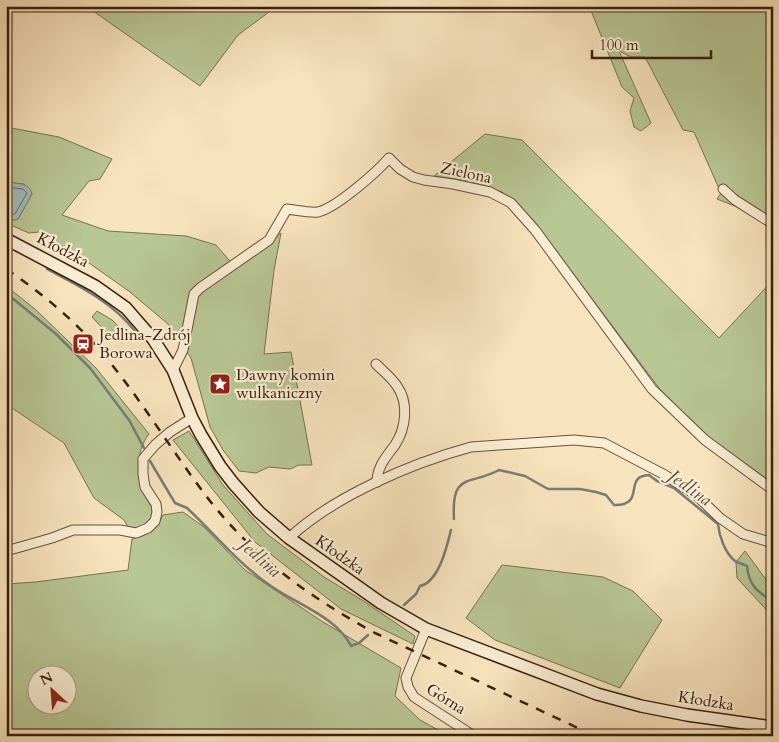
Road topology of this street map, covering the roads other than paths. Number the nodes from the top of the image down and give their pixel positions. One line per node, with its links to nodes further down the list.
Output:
1 (723, 189): 2 (street)
2 (773, 224)
3 (6, 239): 5 (main road, Kłodzka)
4 (376, 364): 7 (street)
5 (173, 370): 6 (main road, Kłodzka); 8 (street, Zielona)
6 (192, 418): 9 (main road, Kłodzka); 11 (street)
7 (377, 482): 9 (street); 10 (street)
8 (773, 490)
9 (290, 538): 12 (main road, Kłodzka)
10 (773, 543)
11 (6, 551)
12 (426, 629): 13 (main road, Kłodzka); 14 (street, Górna)
13 (773, 726)
14 (474, 736)

